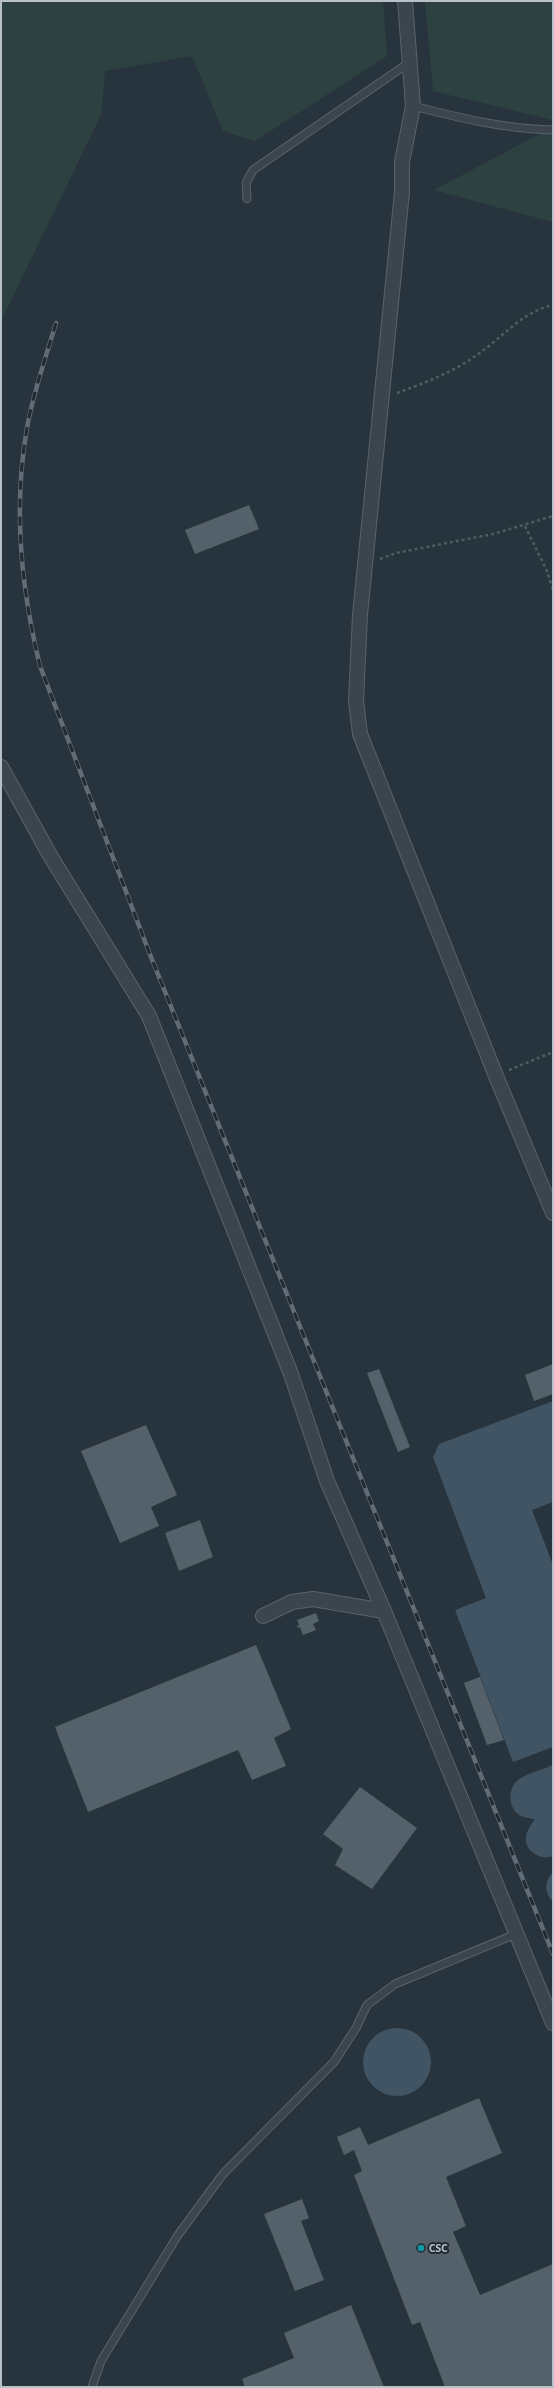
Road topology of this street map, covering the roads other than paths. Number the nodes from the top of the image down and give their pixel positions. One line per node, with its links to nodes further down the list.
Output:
1 (405, 1): 2 (street)
2 (410, 62): 3 (street); 5 (lane)
3 (414, 106): 4 (lane); 7 (street)
4 (553, 130)
5 (247, 199)
6 (1, 767): 8 (street)
7 (553, 1213)
8 (384, 1611): 9 (street); 10 (street)
9 (263, 1616)
10 (516, 1934): 11 (street); 12 (lane)
11 (553, 2023)
12 (92, 2387)

